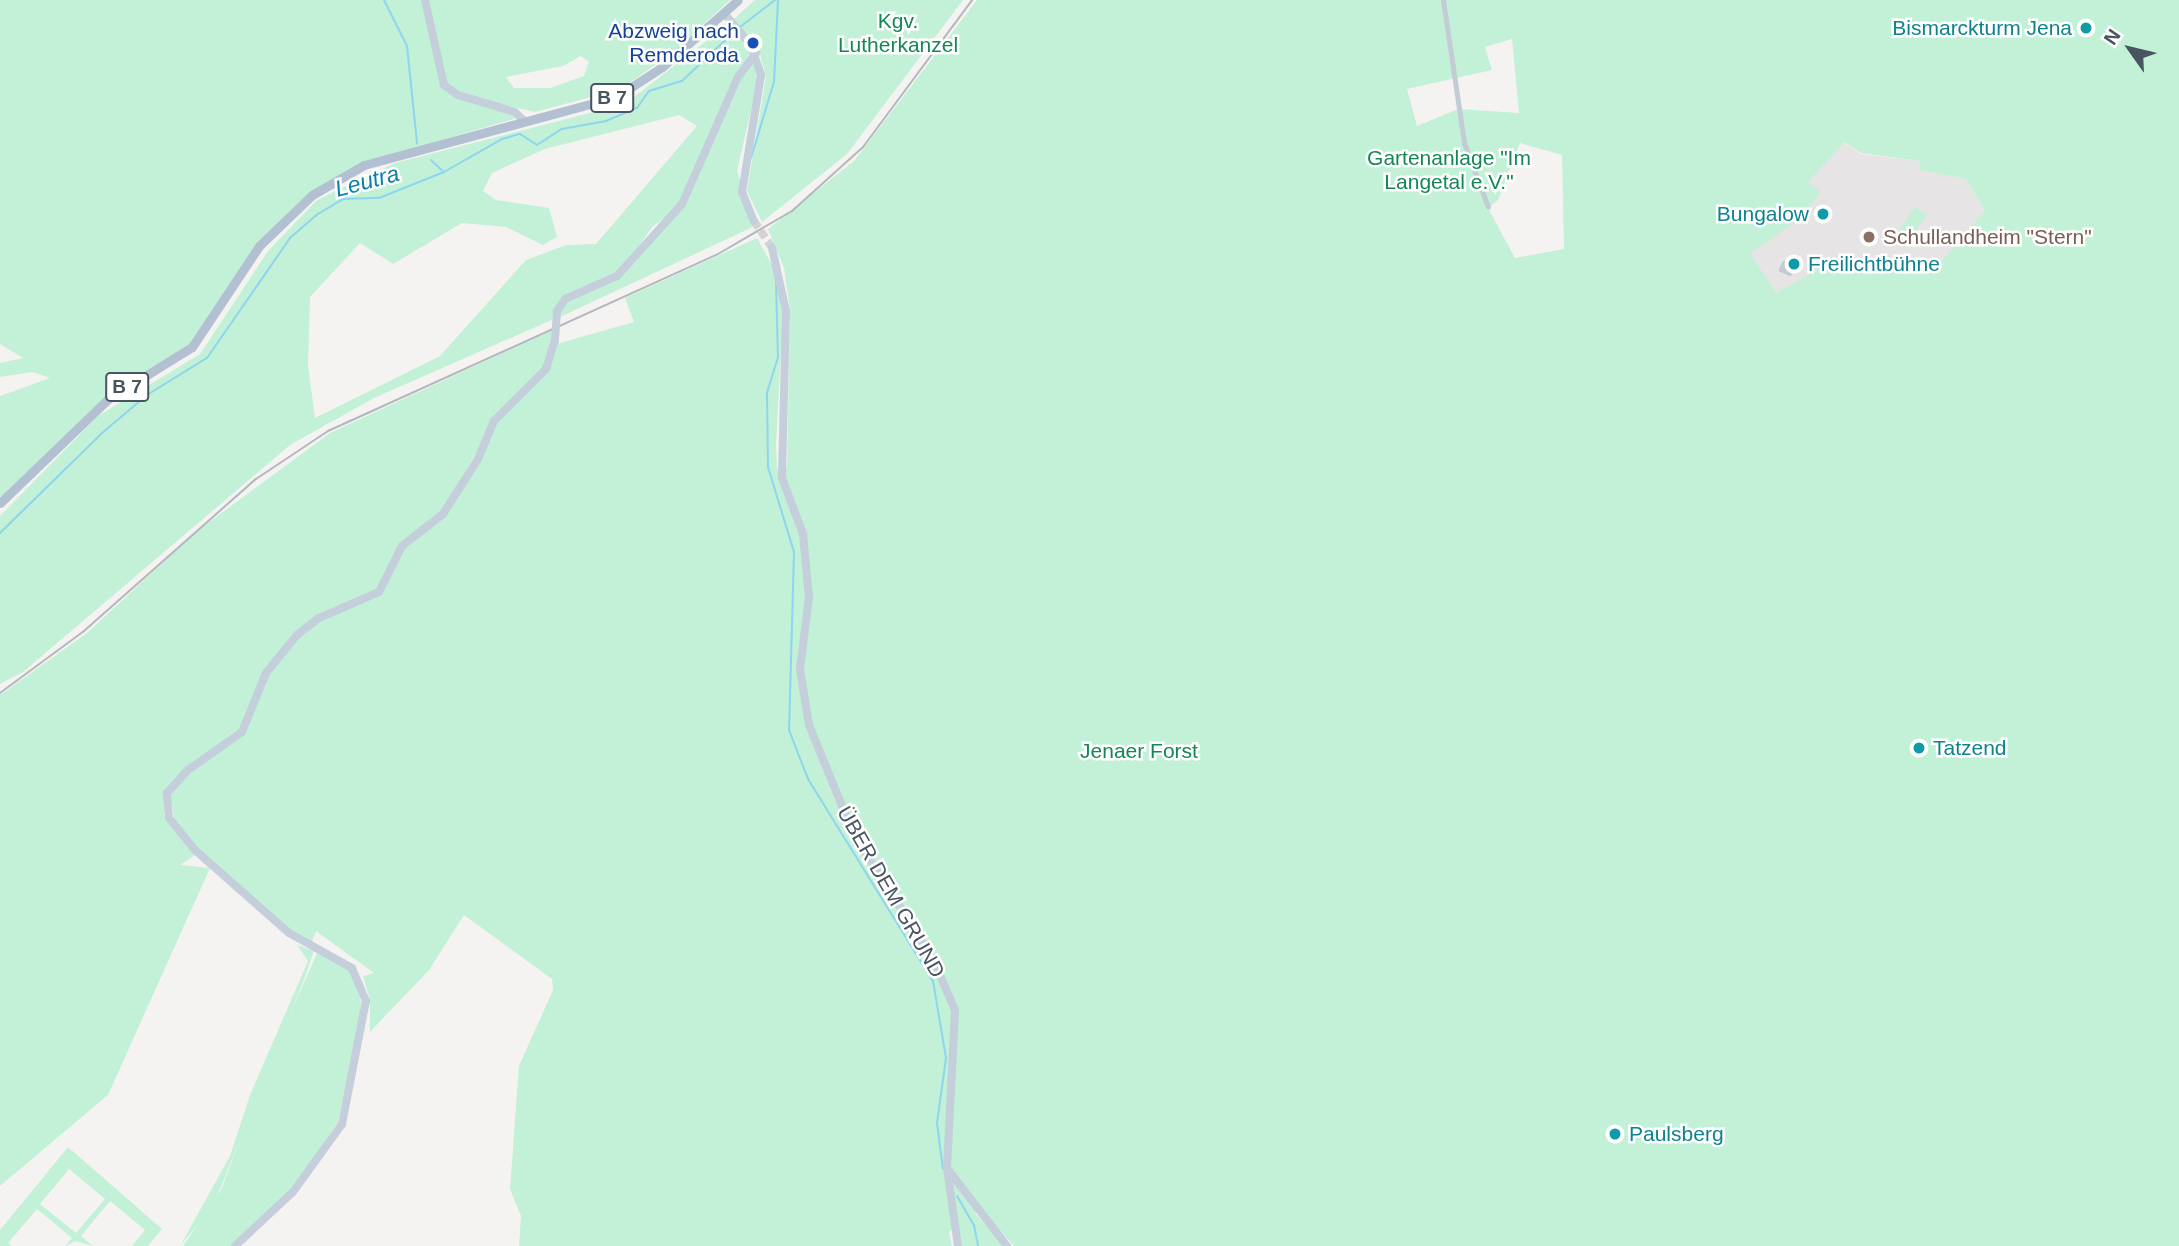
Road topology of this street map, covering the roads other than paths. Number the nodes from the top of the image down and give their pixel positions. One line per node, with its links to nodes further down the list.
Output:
1 (425, 0): 6 (street)
2 (738, 0): 4 (main road, B 7)
3 (1443, 0): 7 (street)
4 (724, 13): 5 (street); 6 (main road, B 7)
5 (755, 53): 8 (street); 14 (street, bridge)
6 (524, 121): 12 (main road, B 7)
7 (1488, 207)
8 (754, 221)
9 (772, 248): 13 (street, ÜBER DEM GRUND)
10 (1784, 263): 11 (street)
11 (1789, 273)
12 (0, 503)
13 (947, 1168): 15 (street, ÜBER DEM GRUND); 16 (street)
14 (235, 1246)
15 (958, 1246)
16 (1007, 1246)

